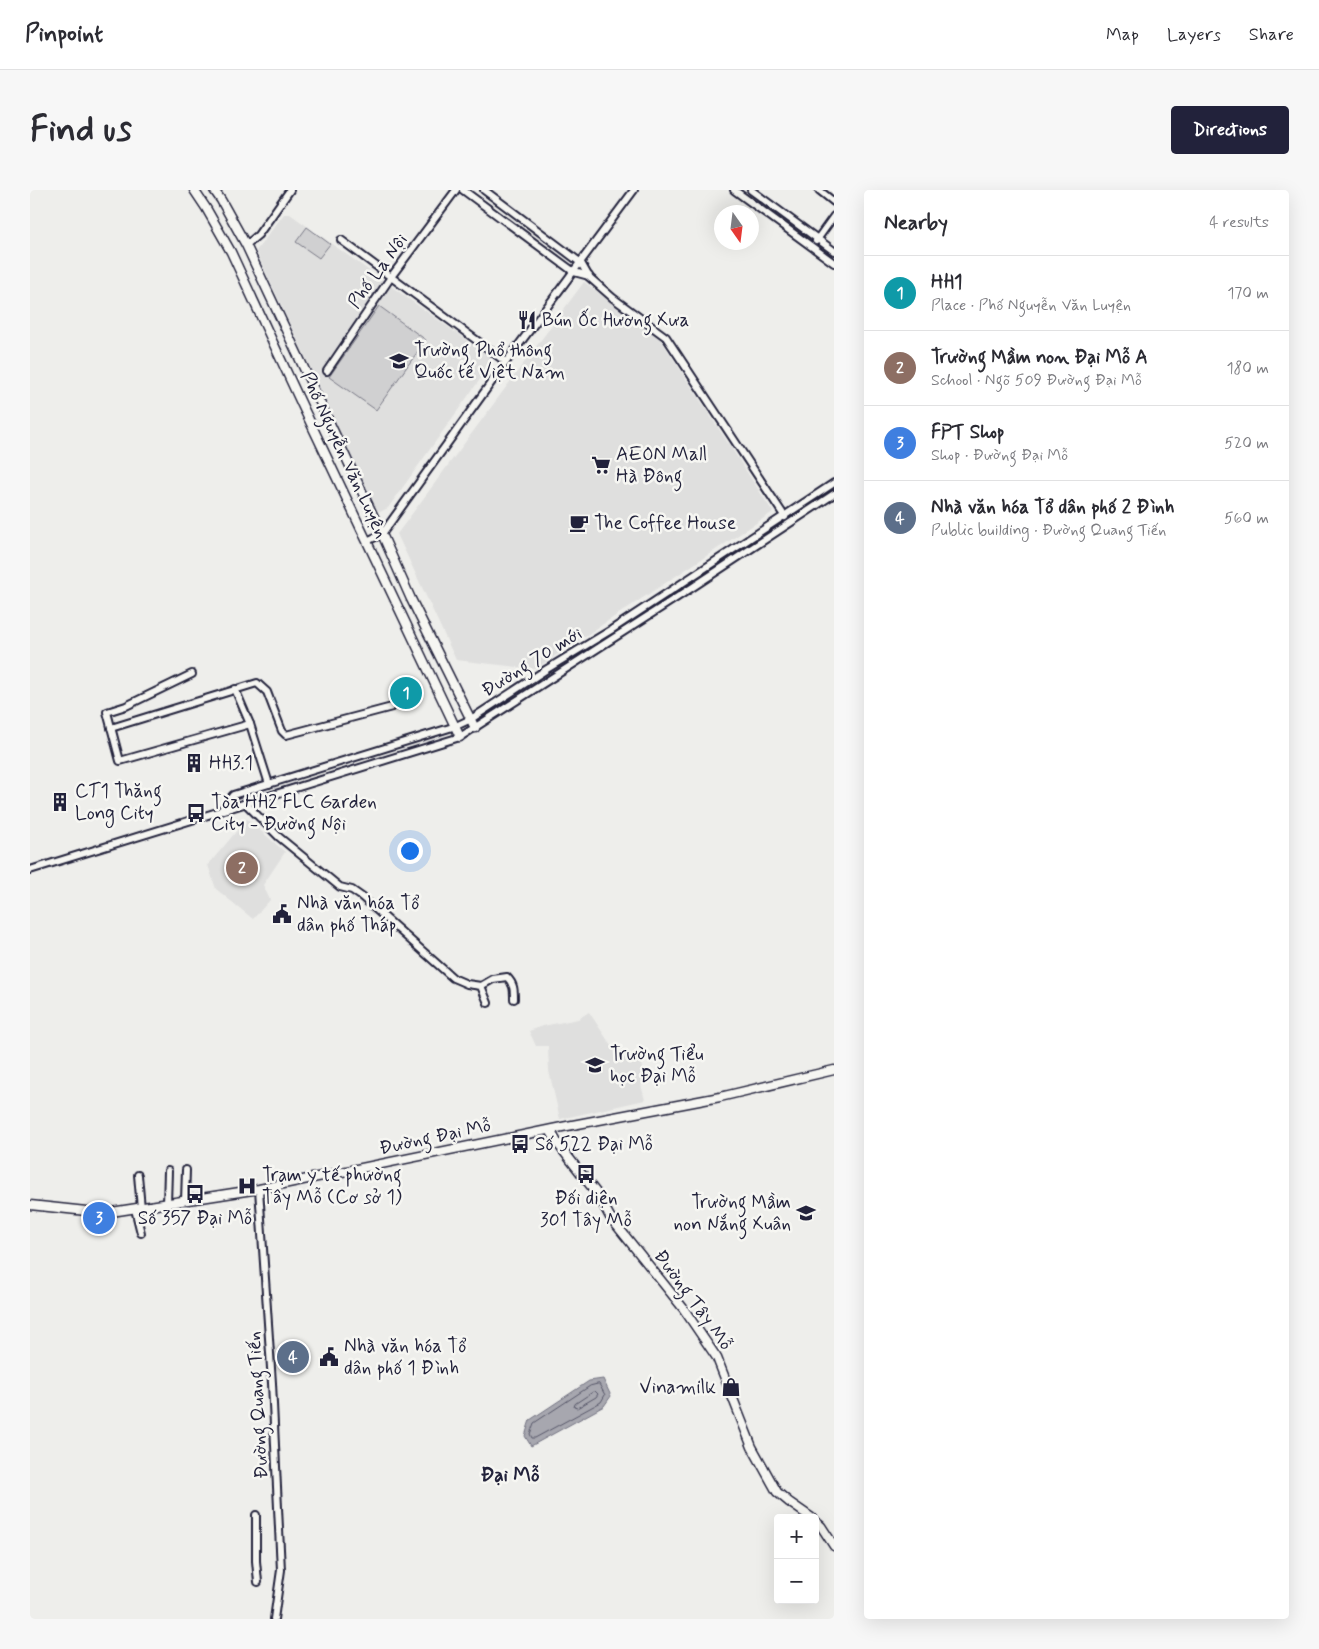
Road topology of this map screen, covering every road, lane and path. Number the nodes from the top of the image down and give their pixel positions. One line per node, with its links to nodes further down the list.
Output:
1 (194, 190): 26 (main road, Phố Nguyễn Văn Luyện)
2 (214, 190): 15 (main road, Phố Nguyễn Văn Luyện)
3 (290, 190): 15 (street)
4 (456, 190): 21 (street, Phố La Nội)
5 (462, 190): 20 (street)
6 (484, 190): 18 (street)
7 (634, 190): 18 (street)
8 (734, 190): 16 (street)
9 (751, 190): 13 (street)
10 (819, 190): 11 (street)
11 (834, 202)
12 (834, 216): 13 (street)
13 (817, 239): 16 (street); 17 (street)
14 (341, 240): 21 (street)
15 (246, 245): 24 (main road, Phố Nguyễn Văn Luyện)
16 (812, 247): 19 (street)
17 (834, 251)
18 (581, 262): 20 (street); 22 (street)
19 (834, 264)
20 (574, 272): 22 (street); 23 (street)
21 (391, 276): 23 (street); 25 (street, Phố La Nội)
22 (589, 276): 31 (street)
23 (506, 362): 33 (street)
24 (302, 367): 26 (main road); 27 (main road, Phố Nguyễn Văn Luyện)
25 (327, 371)
26 (287, 374): 28 (main road, Phố Nguyễn Văn Luyện)
27 (317, 398): 28 (main road); 33 (main road, Phố Nguyễn Văn Luyện)
28 (302, 405): 34 (main road, Phố Nguyễn Văn Luyện)
29 (834, 482): 31 (street, Đường 70 mới)
30 (834, 494): 32 (street, Đường 70 mới)
31 (784, 515): 32 (street); 35 (street, Đường 70 mới)
32 (789, 524): 36 (street, Đường 70 mới)
33 (382, 534): 34 (street); 40 (main road, Phố Nguyễn Văn Luyện)
34 (367, 541): 42 (main road, Phố Nguyễn Văn Luyện)
35 (611, 630): 36 (street); 40 (street, Đường 70 mới)
36 (615, 637): 44 (street, Đường 70 mới)
37 (192, 674): 43 (street)
38 (235, 689): 39 (street); 41 (street); 43 (street)
39 (392, 708)
40 (471, 719): 42 (street, Đường 70 mới); 44 (main road, Phố Nguyễn Văn Luyện)
41 (250, 724): 43 (street); 46 (street)
42 (456, 726): 45 (main road, Phố Nguyễn Văn Luyện); 46 (street, Đường 70 mới)
43 (111, 728)
44 (475, 728): 45 (street, Đường 70 mới)
45 (460, 737): 47 (street, Đường 70 mới)
46 (269, 784): 48 (street, Đường 70 mới)
47 (245, 803): 48 (street, Đường 70 mới); 50 (street)
48 (221, 810): 49 (street, Đường 70 mới)
49 (30, 870)
50 (482, 986): 51 (street); 52 (street)
51 (514, 999)
52 (488, 1003)
53 (834, 1070): 54 (main road, Đường Đại Mỗ)
54 (550, 1130): 58 (main road, Đường Đại Mỗ); 65 (main road, Đường Tây Mỗ)
55 (186, 1170): 59 (street)
56 (168, 1171): 60 (street)
57 (138, 1175): 62 (street)
58 (259, 1189): 59 (main road, Đường Đại Mỗ); 69 (street, Đường Quang Tiến)
59 (185, 1201): 60 (main road, Đường Đại Mỗ)
60 (167, 1204): 62 (main road, Đường Đại Mỗ)
61 (30, 1205): 62 (main road, Đường Đại Mỗ)
62 (138, 1208): 63 (street)
63 (141, 1233)
64 (256, 1514): 68 (street)
65 (806, 1514)
66 (819, 1524): 67 (main road)
67 (834, 1546)
68 (258, 1582)
69 (274, 1619)

